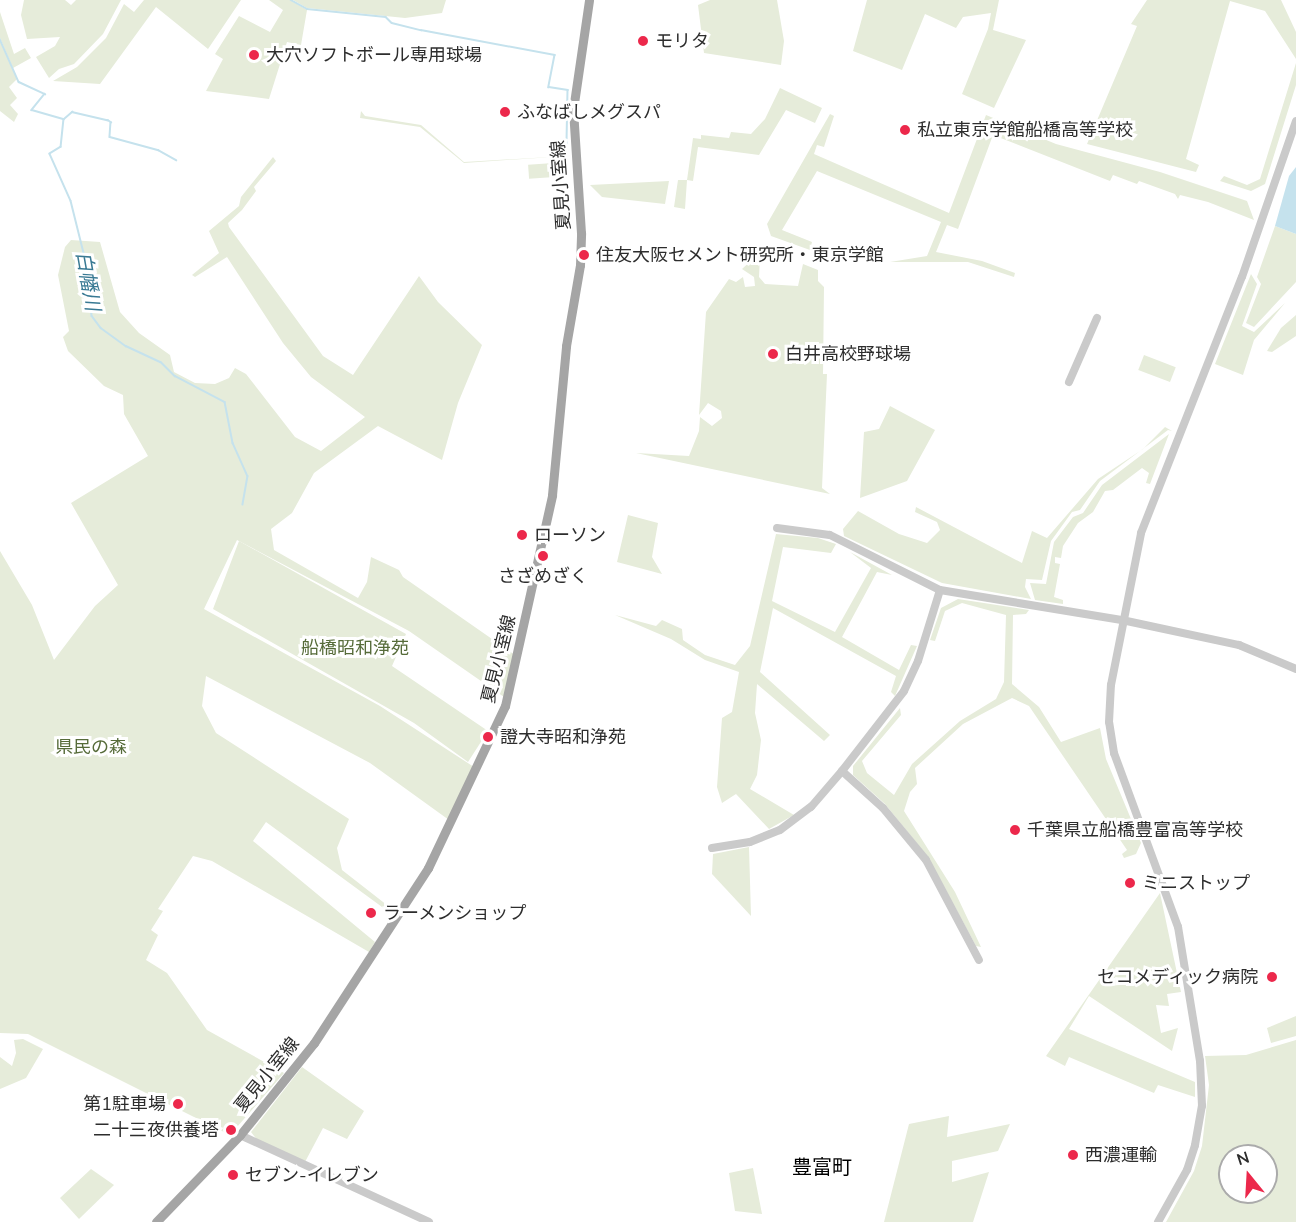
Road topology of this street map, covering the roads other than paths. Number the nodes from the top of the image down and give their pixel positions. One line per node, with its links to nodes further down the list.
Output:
1 (589, 0): 12 (main road, 夏見小室線)
2 (1296, 121): 7 (street)
3 (1097, 318): 4 (street)
4 (1069, 382)
5 (777, 528): 6 (street)
6 (940, 590): 7 (street); 9 (street)
7 (1122, 620): 8 (street); 15 (street)
8 (1296, 669)
9 (842, 771): 10 (street); 11 (street)
10 (712, 848)
11 (979, 960)
12 (240, 1135): 13 (main road, 夏見小室線); 14 (street)
13 (156, 1222)
14 (429, 1222)
15 (1158, 1222)

